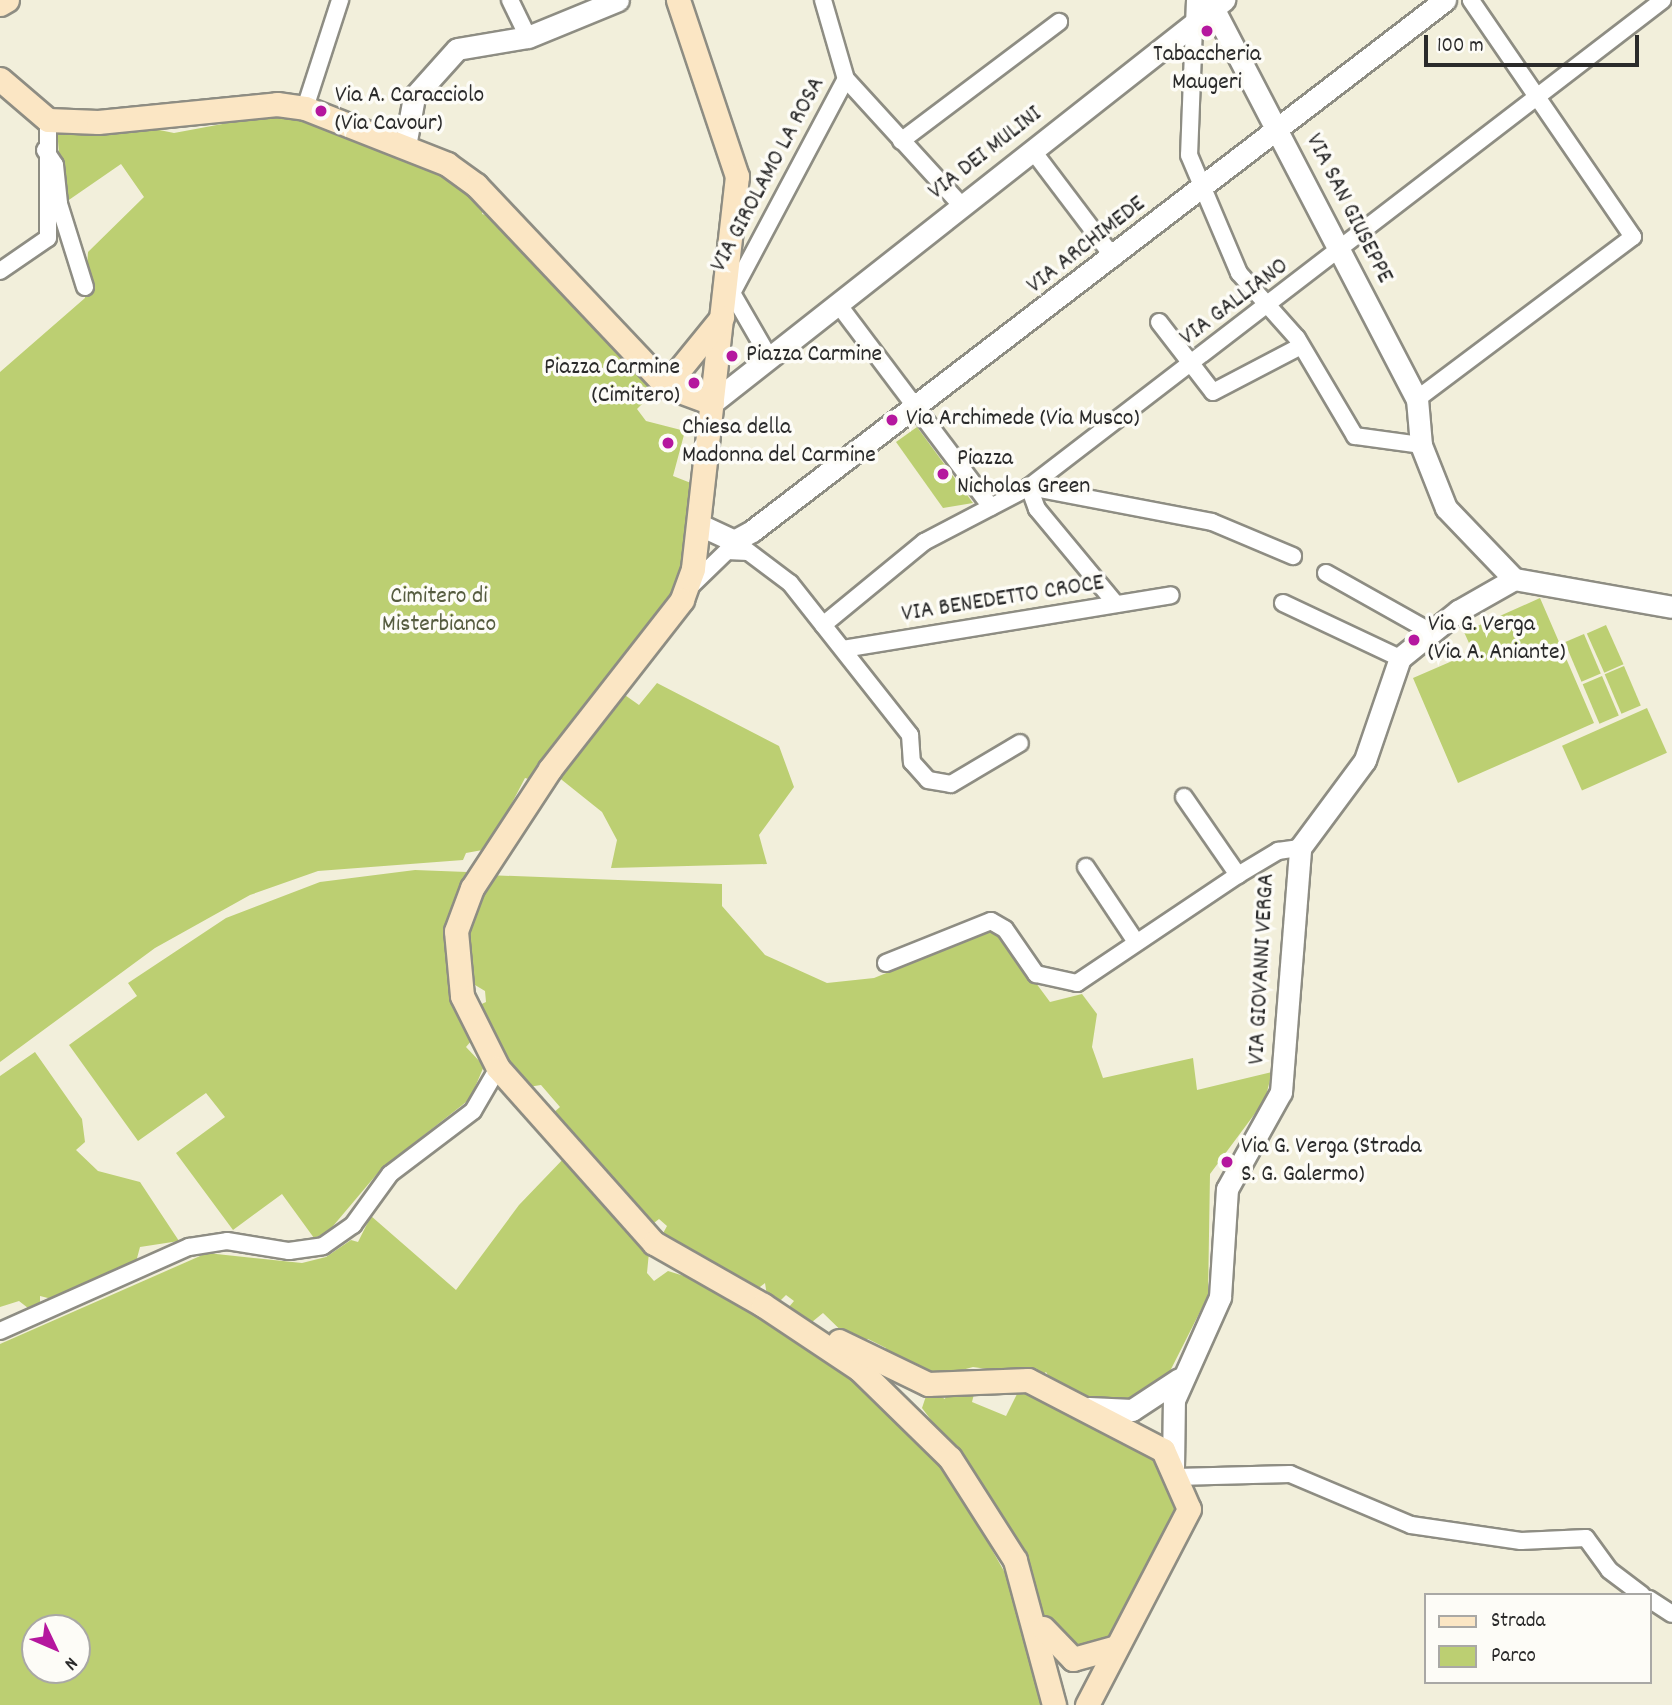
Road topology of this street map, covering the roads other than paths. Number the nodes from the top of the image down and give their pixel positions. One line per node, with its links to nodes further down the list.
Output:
1 (7, 0): 11 (main road)
2 (340, 0): 18 (street)
3 (510, 0): 14 (street)
4 (618, 0): 14 (street)
5 (678, 0): 31 (main road)
6 (823, 0): 16 (street)
7 (1445, 0): 20 (street, VIA ARCHIMEDE)
8 (1471, 0): 17 (street)
9 (1663, 0): 17 (street, VIA GALLIANO)
10 (1210, 2): 13 (street, VIA DEI MULINI); 20 (street, VIA SAN GIUSEPPE)
11 (0, 4)
12 (1059, 22): 21 (street)
13 (1195, 22): 24 (street, VIA DEI MULINI); 25 (street)
14 (528, 37): 22 (street)
15 (0, 79): 19 (main road)
16 (846, 79): 21 (street); 31 (street, VIA GIROLAMO LA ROSA)
17 (1538, 97): 27 (street, VIA GALLIANO); 39 (street)
18 (304, 108): 19 (main road); 22 (main road)
19 (48, 120): 23 (street)
20 (1278, 130): 25 (street, VIA ARCHIMEDE); 27 (street, VIA SAN GIUSEPPE)
21 (901, 141): 26 (street)
22 (405, 146): 38 (main road)
23 (45, 150): 29 (street); 30 (street)
24 (1033, 151): 26 (street, VIA DEI MULINI); 28 (street)
25 (1201, 191): 28 (street, VIA ARCHIMEDE); 33 (street)
26 (962, 206): 32 (street, VIA DEI MULINI)
27 (1341, 250): 33 (street, VIA GALLIANO); 39 (street, VIA SAN GIUSEPPE)
28 (1114, 258): 41 (street, VIA ARCHIMEDE)
29 (0, 271)
30 (85, 287)
31 (727, 302): 36 (street); 38 (main road); 40 (main road)
32 (838, 304): 36 (street, VIA DEI MULINI); 41 (street)
33 (1267, 309): 35 (street); 37 (street, VIA GALLIANO)
34 (1159, 322): 37 (street)
35 (1301, 346): 37 (street); 42 (street)
36 (775, 353): 40 (street, VIA DEI MULINI)
37 (1191, 365): 43 (street, VIA GALLIANO)
38 (664, 383): 40 (main road)
39 (1417, 399): 42 (street, VIA SAN GIUSEPPE)
40 (711, 409): 45 (main road)
41 (918, 409): 44 (street); 46 (street, VIA ARCHIMEDE)
42 (1421, 445): 49 (street, VIA SAN GIUSEPPE)
43 (1029, 487): 44 (street, VIA GALLIANO); 47 (street); 53 (street)
44 (991, 507): 55 (street, VIA GALLIANO)
45 (699, 535): 46 (street); 51 (main road)
46 (745, 541): 51 (street); 55 (street)
47 (1293, 555)
48 (1326, 573): 56 (street)
49 (1505, 573): 54 (street); 56 (street)
50 (1171, 595): 53 (street, VIA BENEDETTO CROCE)
51 (682, 600): 66 (main road)
52 (1283, 603): 58 (street)
53 (1116, 604): 57 (street, VIA BENEDETTO CROCE)
54 (1672, 607)
55 (823, 625): 57 (street)
56 (1431, 632): 58 (street)
57 (843, 649): 59 (street)
58 (1400, 658): 61 (street, VIA GIOVANNI VERGA)
59 (1020, 743)
60 (1184, 797): 63 (street)
61 (1300, 848): 63 (street); 69 (street, VIA GIOVANNI VERGA)
62 (1086, 867): 64 (street)
63 (1238, 875): 64 (street)
64 (1136, 942): 65 (street)
65 (886, 963)
66 (498, 1068): 67 (main road); 68 (street)
67 (763, 1305): 70 (main road); 72 (main road)
68 (0, 1331)
69 (1191, 1364): 71 (street); 73 (street, VIA GIOVANNI VERGA)
70 (928, 1384): 71 (main road); 72 (main road)
71 (1089, 1408): 73 (main road)
72 (927, 1431): 76 (main road)
73 (1174, 1472): 74 (street); 78 (main road)
74 (1639, 1593)
75 (1651, 1600): 77 (street)
76 (1032, 1606): 78 (main road); 79 (main road)
77 (1672, 1614)
78 (1113, 1648): 80 (main road)
79 (1054, 1705)
80 (1087, 1705)

